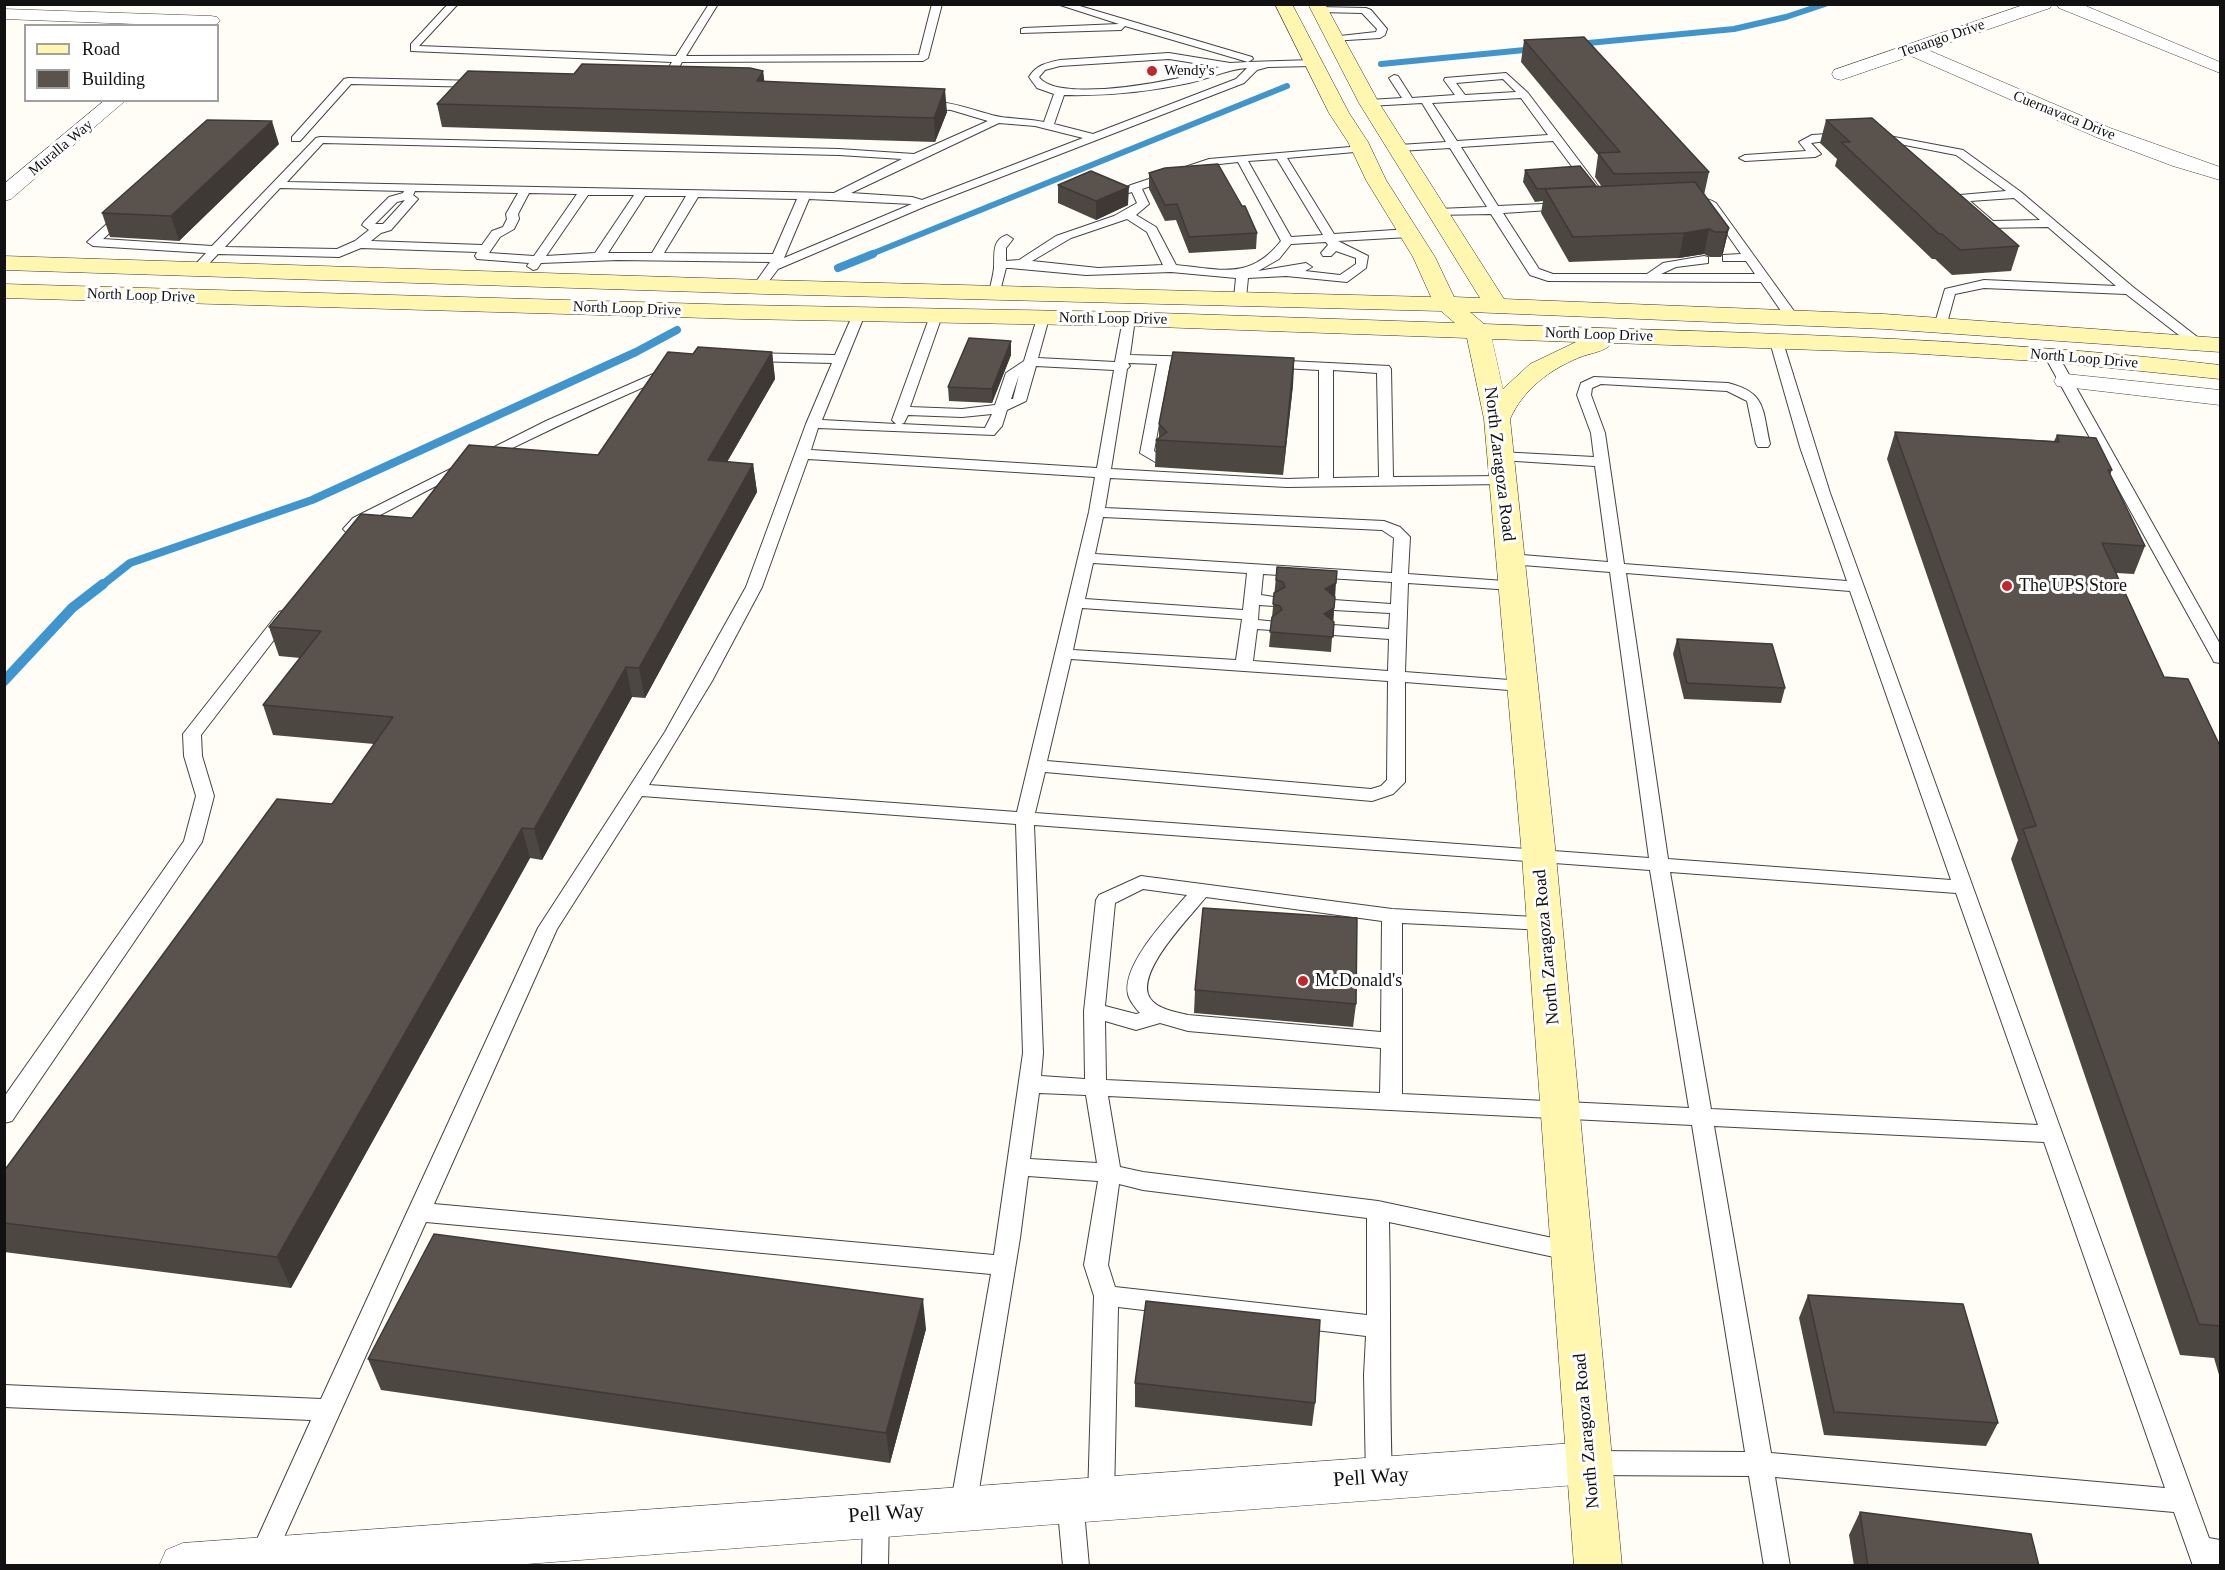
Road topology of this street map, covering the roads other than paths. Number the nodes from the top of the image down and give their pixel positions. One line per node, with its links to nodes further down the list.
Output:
1 (454, 4): 16 (lane)
2 (714, 4): 16 (lane)
3 (937, 4): 16 (lane)
4 (1061, 4): 11 (lane)
5 (2044, 4): 14 (street, Tenango Drive)
6 (2065, 4): 20 (street)
7 (1318, 7): 13 (main road); 13 (lane)
8 (1287, 13): 17 (main road); 32 (main road)
9 (4, 14): 10 (street)
10 (214, 19)
11 (1138, 27): 12 (lane); 18 (lane)
12 (1024, 31)
13 (1334, 39): 32 (main road)
14 (1912, 50): 21 (street, Tenango Drive); 46 (street, Cuernavaca Drive)
15 (1185, 58): 19 (lane); 24 (lane); 26 (lane)
16 (680, 59): 22 (lane)
17 (1313, 63): 18 (lane); 41 (main road)
18 (1267, 64): 19 (lane); 36 (lane)
19 (1230, 66): 24 (lane)
20 (2220, 68)
21 (1841, 74)
22 (678, 76)
23 (1395, 78): 31 (lane)
24 (1185, 82): 26 (lane)
25 (487, 84): 38 (lane)
26 (1060, 92): 35 (lane)
27 (1524, 95): 28 (lane); 28 (lane); 37 (lane)
28 (1463, 99): 29 (lane)
29 (1426, 101): 31 (lane); 39 (lane)
30 (115, 102): 54 (street, Muralla Way)
31 (1410, 102): 32 (lane)
32 (1369, 103): 40 (main road)
33 (906, 105): 34 (lane)
34 (998, 120): 35 (lane); 43 (lane)
35 (1048, 126): 36 (lane)
36 (1094, 137): 60 (lane)
37 (1556, 138): 39 (lane); 57 (lane)
38 (320, 140): 43 (lane); 47 (lane)
39 (1454, 145): 40 (lane); 62 (lane)
40 (1399, 148): 64 (main road)
41 (1362, 149): 42 (lane); 67 (main road)
42 (1280, 155): 44 (lane); 72 (lane)
43 (916, 157): 56 (lane)
44 (1241, 158): 65 (lane); 70 (lane)
45 (1745, 158): 53 (lane)
46 (2220, 174)
47 (278, 185): 50 (lane); 73 (lane)
48 (525, 190): 49 (lane); 50 (lane); 63 (lane)
49 (585, 191): 51 (lane); 86 (lane)
50 (410, 192): 71 (lane)
51 (642, 192): 52 (lane); 74 (lane)
52 (694, 193): 55 (lane); 75 (lane)
53 (2017, 194): 66 (lane); 66 (lane)
54 (4, 195)
55 (804, 196): 56 (lane); 79 (lane)
56 (836, 196): 60 (lane)
57 (1600, 196)
58 (137, 202): 73 (lane)
59 (1674, 202): 76 (lane)
60 (922, 204): 79 (lane)
61 (1572, 206): 62 (lane)
62 (1495, 210): 64 (lane); 90 (lane)
63 (512, 213): 69 (lane); 69 (lane)
64 (1438, 213): 98 (main road)
65 (1130, 216): 80 (lane); 84 (lane)
66 (2053, 223): 93 (lane)
67 (1409, 233): 72 (lane); 97 (main road)
68 (1007, 239): 82 (lane)
69 (492, 241): 71 (lane); 86 (lane)
70 (1287, 241): 72 (lane); 88 (lane)
71 (359, 244): 73 (lane)
72 (1331, 246): 87 (lane)
73 (216, 250): 85 (lane)
74 (599, 257): 75 (lane); 86 (lane)
75 (656, 257): 79 (lane)
76 (1749, 257): 77 (lane); 89 (lane)
77 (1727, 258)
78 (1704, 260): 90 (lane)
79 (775, 262): 91 (lane)
80 (1024, 262): 82 (lane); 84 (lane)
81 (4, 263): 85 (main road, North Loop Drive)
82 (1000, 265): 95 (lane)
83 (1306, 267): 87 (lane)
84 (1171, 268): 88 (lane)
85 (197, 269): 86 (main road, North Loop Drive)
86 (531, 270): 91 (main road, North Loop Drive)
87 (1289, 273): 88 (lane)
88 (1242, 275): 96 (lane)
89 (1764, 278): 90 (lane); 102 (lane)
90 (1650, 279)
91 (759, 286): 92 (main road, North Loop Drive)
92 (869, 290): 95 (main road, North Loop Drive); 99 (main road)
93 (2129, 290): 104 (lane); 108 (lane)
94 (4, 291): 99 (main road, North Loop Drive)
95 (995, 292): 96 (main road, North Loop Drive)
96 (1240, 298): 97 (main road, North Loop Drive)
97 (1445, 302): 98 (main road, North Loop Drive); 105 (main road)
98 (1496, 305): 102 (main road, North Loop Drive); 105 (main road)
99 (859, 314): 100 (main road, North Loop Drive); 111 (lane)
100 (936, 316): 101 (main road, North Loop Drive); 123 (lane)
101 (1043, 318): 103 (main road, North Loop Drive); 113 (lane)
102 (1793, 318): 104 (main road, North Loop Drive)
103 (1129, 319): 105 (main road, North Loop Drive); 114 (lane)
104 (1941, 323): 108 (main road, North Loop Drive)
105 (1478, 331): 106 (main road, North Loop Drive); 124 (main road, North Zaragoza Road)
106 (1637, 337): 107 (main road, North Loop Drive); 124 (main road)
107 (1777, 342): 109 (main road, North Loop Drive); 144 (lane)
108 (2209, 344)
109 (2051, 355): 119 (main road, North Loop Drive); 120 (lane)
110 (730, 357): 111 (lane)
111 (840, 359): 125 (lane)
112 (1164, 360): 114 (lane); 115 (lane); 129 (lane)
113 (1031, 362): 114 (lane); 122 (lane)
114 (1123, 362): 133 (lane)
115 (1210, 362)
116 (686, 364): 138 (lane)
117 (1257, 364): 118 (lane)
118 (1326, 366): 135 (lane); 136 (lane)
119 (2220, 372)
120 (2066, 381): 121 (street); 155 (lane)
121 (2220, 398)
122 (1000, 410): 123 (lane); 126 (lane)
123 (902, 411): 126 (lane)
124 (1497, 419): 132 (main road, North Zaragoza Road)
125 (813, 423): 126 (lane); 128 (lane)
126 (896, 427)
127 (1762, 444): 130 (lane)
128 (802, 454): 133 (lane); 160 (lane)
129 (1157, 459)
130 (1602, 462): 132 (lane); 141 (lane)
131 (1173, 468): 134 (lane)
132 (1501, 468): 135 (lane); 142 (main road, North Zaragoza Road)
133 (1103, 473): 134 (lane); 137 (lane)
134 (1186, 477): 136 (lane)
135 (1386, 482): 136 (lane)
136 (1326, 483)
137 (1097, 512): 139 (lane); 143 (lane)
138 (343, 540)
139 (1087, 558): 140 (lane); 146 (lane)
140 (1256, 567): 143 (lane); 150 (lane)
141 (1617, 567): 142 (lane); 144 (lane); 163 (lane)
142 (1511, 572): 143 (lane); 158 (main road, North Zaragoza Road)
143 (1400, 578): 149 (lane)
144 (1857, 587): 164 (lane)
145 (1274, 601): 150 (lane)
146 (1076, 603): 150 (lane); 154 (lane)
147 (293, 604): 175 (lane)
148 (1334, 605): 149 (lane)
149 (1399, 609): 153 (lane)
150 (1250, 613): 151 (lane); 156 (lane)
151 (1271, 625)
152 (1333, 630): 153 (lane)
153 (1397, 635): 157 (lane)
154 (1064, 654): 156 (lane); 159 (lane)
155 (2220, 658)
156 (1244, 665): 157 (lane)
157 (1396, 677): 158 (lane); 159 (lane)
158 (1522, 686): 162 (main road, North Zaragoza Road)
159 (1038, 766): 161 (lane)
160 (638, 790): 161 (lane); 181 (lane)
161 (1025, 818): 162 (lane); 171 (lane)
162 (1539, 856): 163 (lane); 167 (main road, North Zaragoza Road)
163 (1659, 865): 164 (lane); 176 (lane)
164 (1964, 887): 177 (lane)
165 (1202, 891): 166 (lane); 168 (lane); 169 (lane)
166 (1392, 916): 167 (lane); 170 (lane)
167 (1545, 923): 174 (main road, North Zaragoza Road)
168 (1094, 1011): 169 (lane); 172 (lane)
169 (1160, 1015): 170 (lane)
170 (1391, 1041): 173 (lane)
171 (1029, 1084): 172 (lane); 178 (lane)
172 (1096, 1088): 173 (lane); 179 (lane)
173 (1391, 1102): 174 (lane)
174 (1560, 1110): 176 (lane); 182 (main road, North Zaragoza Road)
175 (4, 1115)
176 (1701, 1117): 177 (lane); 189 (lane)
177 (2052, 1134): 192 (lane)
178 (1018, 1167): 179 (lane); 183 (lane)
179 (1110, 1173): 180 (lane); 184 (lane)
180 (1378, 1210): 182 (lane); 185 (lane)
181 (419, 1212): 183 (lane); 187 (lane)
182 (1573, 1251): 188 (main road, North Zaragoza Road)
183 (1004, 1266): 193 (lane)
184 (1106, 1296): 185 (lane); 191 (lane)
185 (1379, 1327): 190 (lane)
186 (4, 1396): 187 (lane)
187 (329, 1410): 196 (lane)
188 (1589, 1462): 189 (lane); 190 (street, Pell Way); 201 (main road, North Zaragoza Road)
189 (1759, 1464): 192 (lane); 202 (lane)
190 (1379, 1478): 191 (street, Pell Way)
191 (1086, 1499): 193 (street, Pell Way); 200 (lane)
192 (2182, 1501): 195 (lane)
193 (963, 1508): 194 (street, Pell Way)
194 (876, 1514): 197 (street, Pell Way); 199 (lane)
195 (2209, 1556)
196 (261, 1560): 197 (street, Pell Way); 198 (street, Pell Way)
197 (319, 1560)
198 (183, 1566)
199 (875, 1566)
200 (1076, 1566)
201 (1598, 1566)
202 (1777, 1566)

